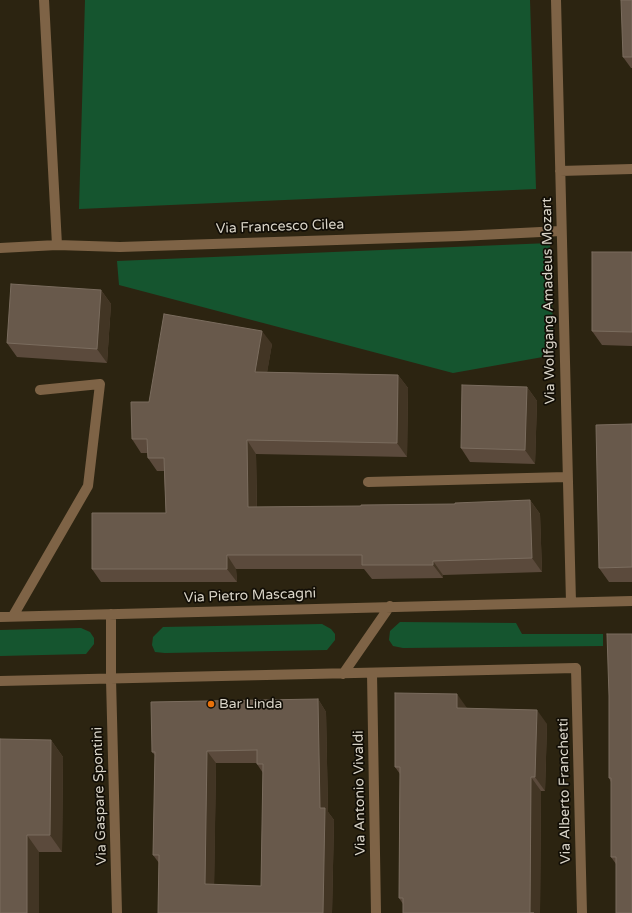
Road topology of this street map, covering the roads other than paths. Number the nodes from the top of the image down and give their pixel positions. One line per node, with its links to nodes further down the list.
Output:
1 (44, 0): 6 (street)
2 (556, 0): 4 (street, Via Wolfgang Amadeus Mozart)
3 (632, 169): 4 (street)
4 (560, 171): 5 (street, Via Wolfgang Amadeus Mozart)
5 (561, 231): 6 (street, Via Francesco Cilea); 9 (street, Via Wolfgang Amadeus Mozart)
6 (57, 245): 7 (street, Via Francesco Cilea)
7 (0, 248)
8 (40, 390): 15 (street)
9 (568, 477): 10 (street); 12 (street, Via Wolfgang Amadeus Mozart)
10 (368, 482)
11 (632, 601): 12 (street, Via Pietro Mascagni)
12 (571, 602): 13 (street, Via Pietro Mascagni)
13 (390, 606): 14 (street, Via Pietro Mascagni); 18 (street)
14 (110, 614): 15 (street, Via Pietro Mascagni); 19 (street)
15 (13, 616): 16 (street, Via Pietro Mascagni)
16 (0, 617)
17 (372, 673): 18 (street); 22 (street, Via Antonio Vivaldi); 23 (street, Via Alberto Franchetti)
18 (343, 674): 19 (street)
19 (111, 679): 20 (street); 21 (street, Via Gaspare Spontini)
20 (0, 681)
21 (117, 913)
22 (376, 913)
23 (582, 913)

